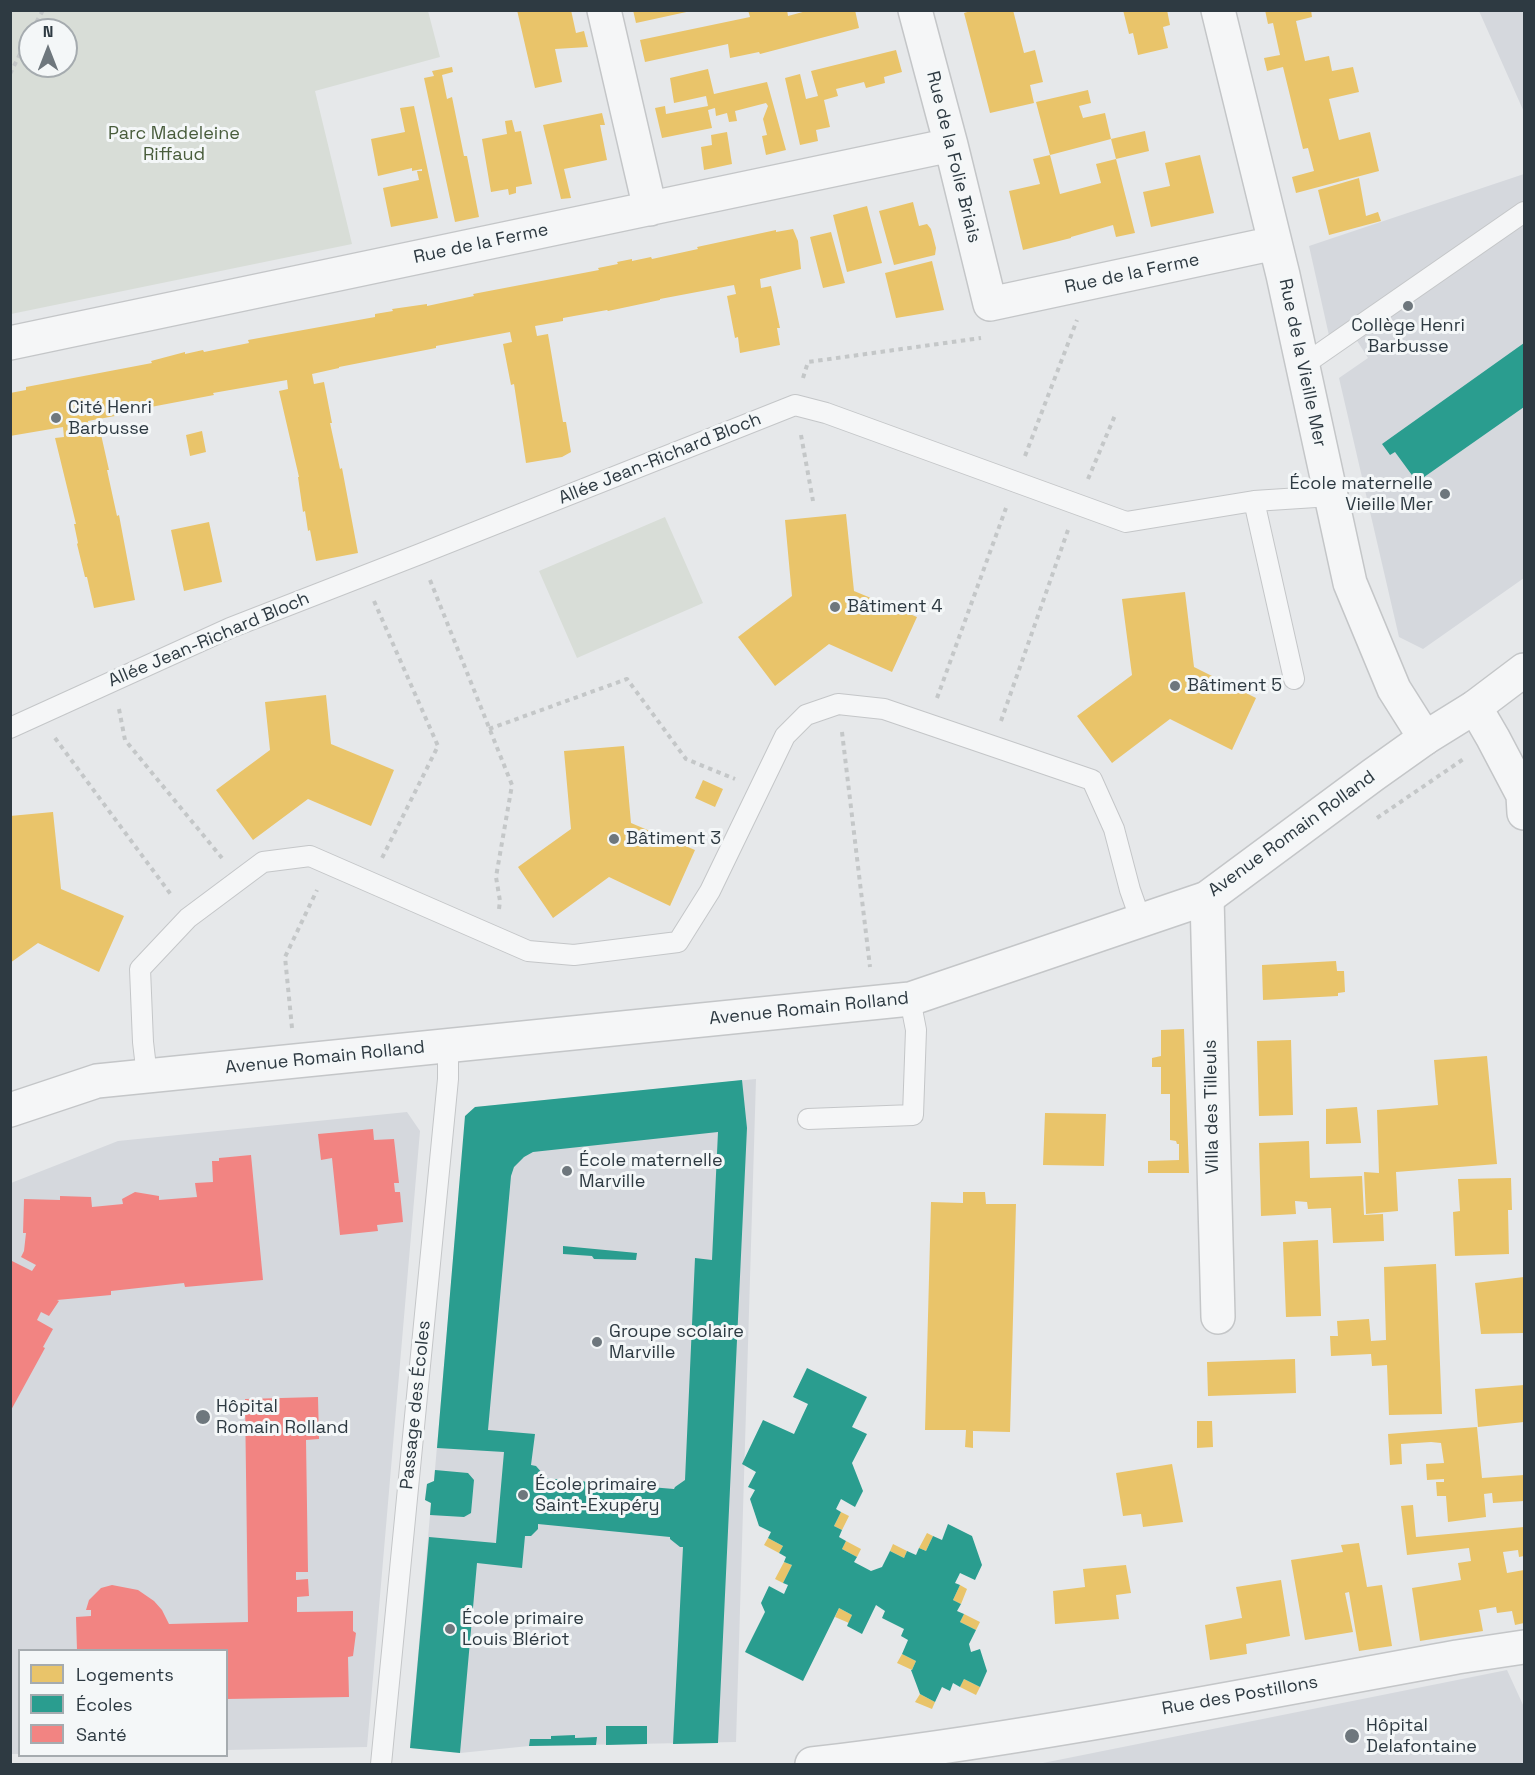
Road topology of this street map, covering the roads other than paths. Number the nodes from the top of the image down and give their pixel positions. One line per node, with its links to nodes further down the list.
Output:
1 (604, 10): 5 (street)
2 (915, 10): 4 (street, Rue de la Folie Briais)
3 (1218, 10): 7 (street, Rue de la Vieille Mer)
4 (951, 145): 5 (street, Rue de la Ferme); 8 (street, Rue de la Folie Briais)
5 (650, 209): 9 (street, Rue de la Ferme)
6 (1524, 212): 10 (lane)
7 (1275, 243): 8 (street, Rue de la Ferme); 10 (street, Rue de la Vieille Mer)
8 (990, 304)
9 (10, 343)
10 (1302, 366): 11 (street, Rue de la Vieille Mer)
11 (1331, 496): 12 (lane); 17 (street, Rue de la Vieille Mer)
12 (1254, 501): 14 (lane); 16 (lane, Allée Jean-Richard Bloch)
13 (1524, 670): 15 (street, Avenue Romain Rolland)
14 (1294, 679)
15 (1475, 707): 17 (street, Avenue Romain Rolland); 18 (street)
16 (10, 728)
17 (1425, 738): 19 (street, Avenue Romain Rolland)
18 (1524, 813)
19 (1207, 898): 20 (street, Avenue Romain Rolland); 26 (street, Villa des Tilleuls)
20 (1141, 921): 21 (street, Avenue Romain Rolland); 23 (lane)
21 (910, 999): 22 (street, Avenue Romain Rolland); 25 (lane)
22 (448, 1046): 23 (street, Avenue Romain Rolland); 28 (lane, Passage des Écoles)
23 (147, 1076): 24 (street, Avenue Romain Rolland)
24 (11, 1108)
25 (808, 1119)
26 (1218, 1317)
27 (1524, 1647): 29 (street, Rue des Postillons)
28 (381, 1764)
29 (812, 1764)

